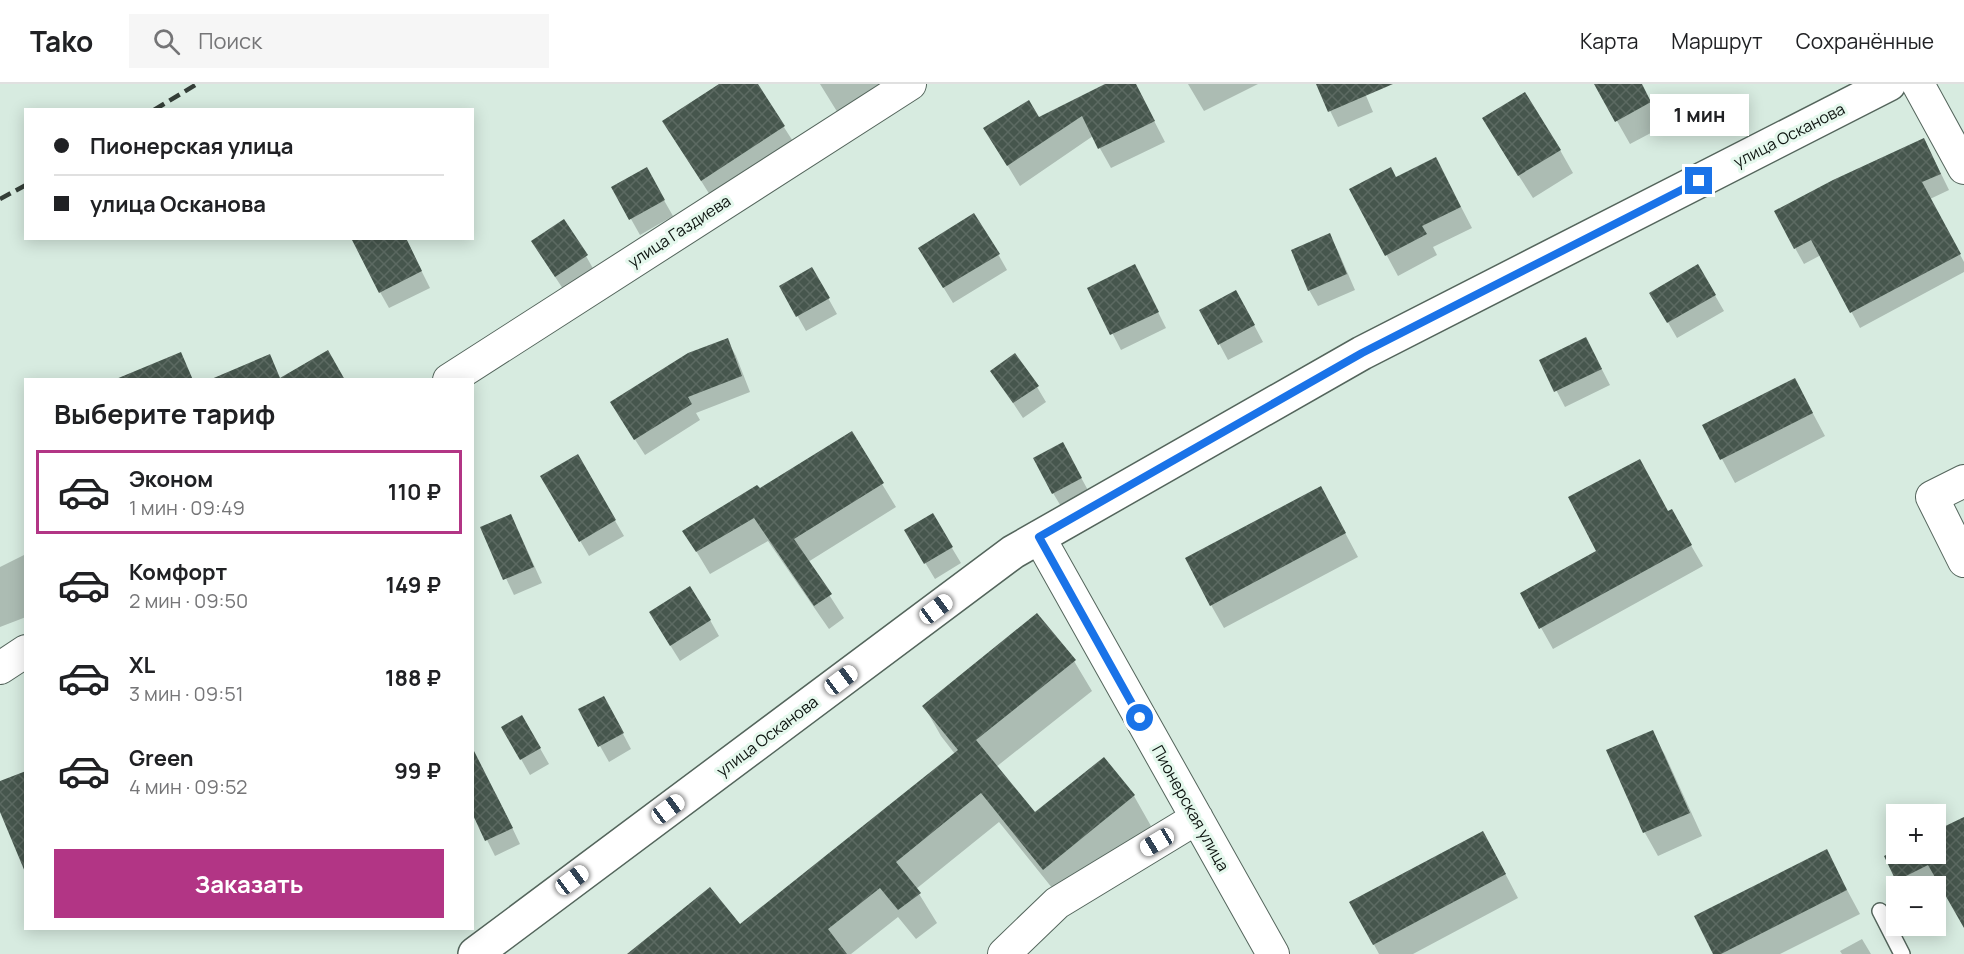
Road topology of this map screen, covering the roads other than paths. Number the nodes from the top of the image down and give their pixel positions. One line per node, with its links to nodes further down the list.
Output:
1 (910, 84): 5 (street, улица Газдиева)
2 (1889, 84): 7 (main road, улица Осканова)
3 (1918, 84): 4 (street)
4 (1964, 168)
5 (452, 378)
6 (1964, 481): 8 (street)
7 (1039, 537): 11 (street, Пионерская улица); 13 (main road, улица Осканова)
8 (1964, 561)
9 (24, 652): 10 (street)
10 (0, 668)
11 (1197, 818): 14 (street); 15 (street, Пионерская улица)
12 (1880, 911): 16 (lane)
13 (493, 948)
14 (1004, 954)
15 (1273, 954)
16 (1902, 954)

